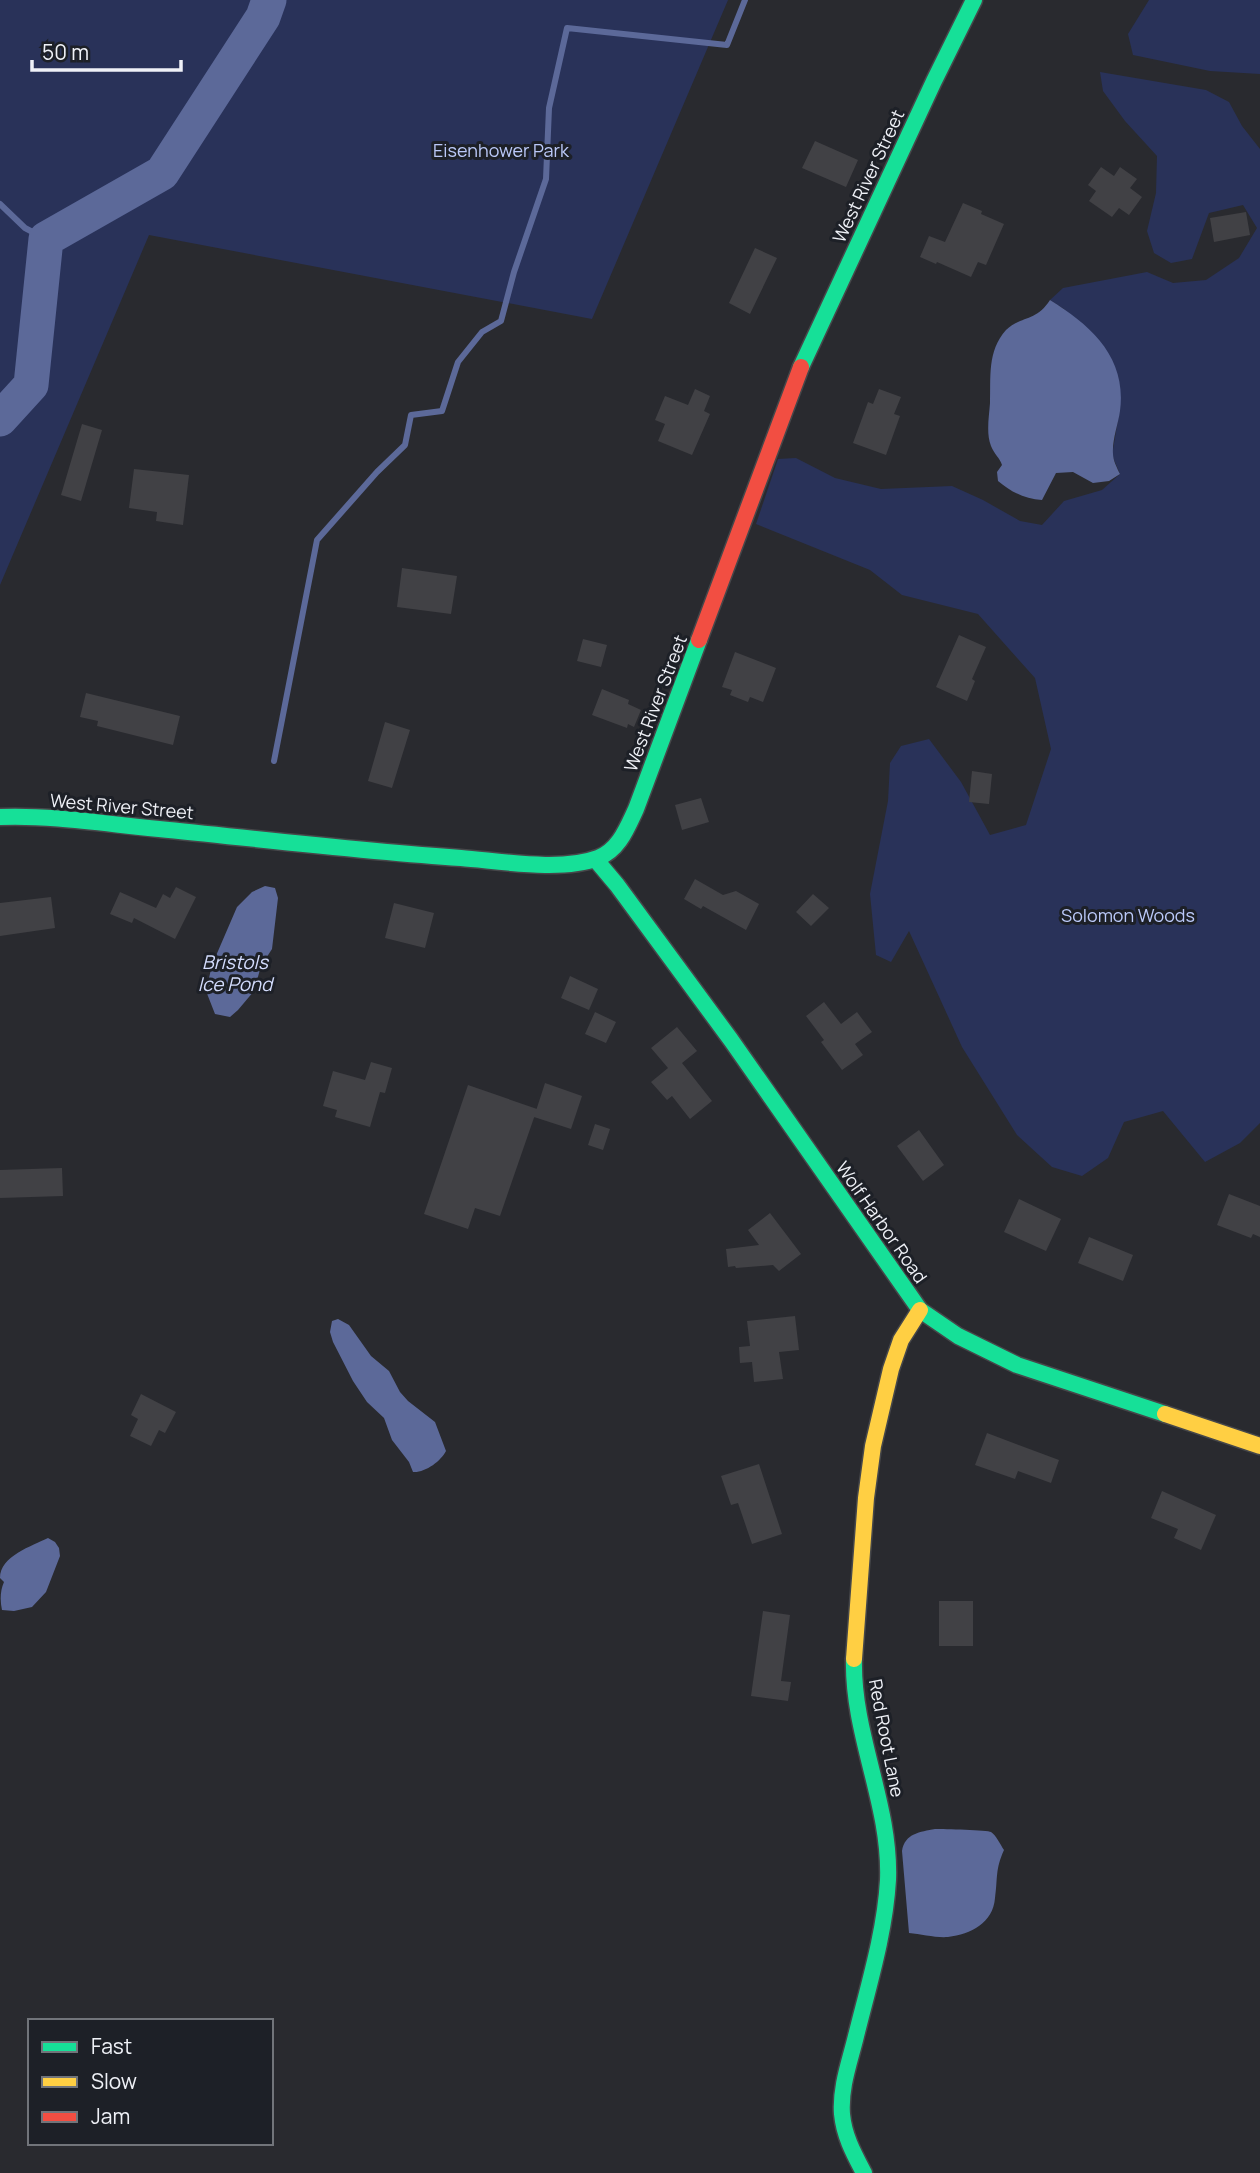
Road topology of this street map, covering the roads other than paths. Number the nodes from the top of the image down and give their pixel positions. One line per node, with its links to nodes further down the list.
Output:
1 (974, 0): 3 (street, West River Street)
2 (0, 817): 3 (street, West River Street)
3 (596, 860): 4 (street, Wolf Harbor Road)
4 (920, 1310): 5 (street, Wolf Harbor Road); 6 (street, Red Root Lane)
5 (1260, 1446)
6 (864, 2173)

